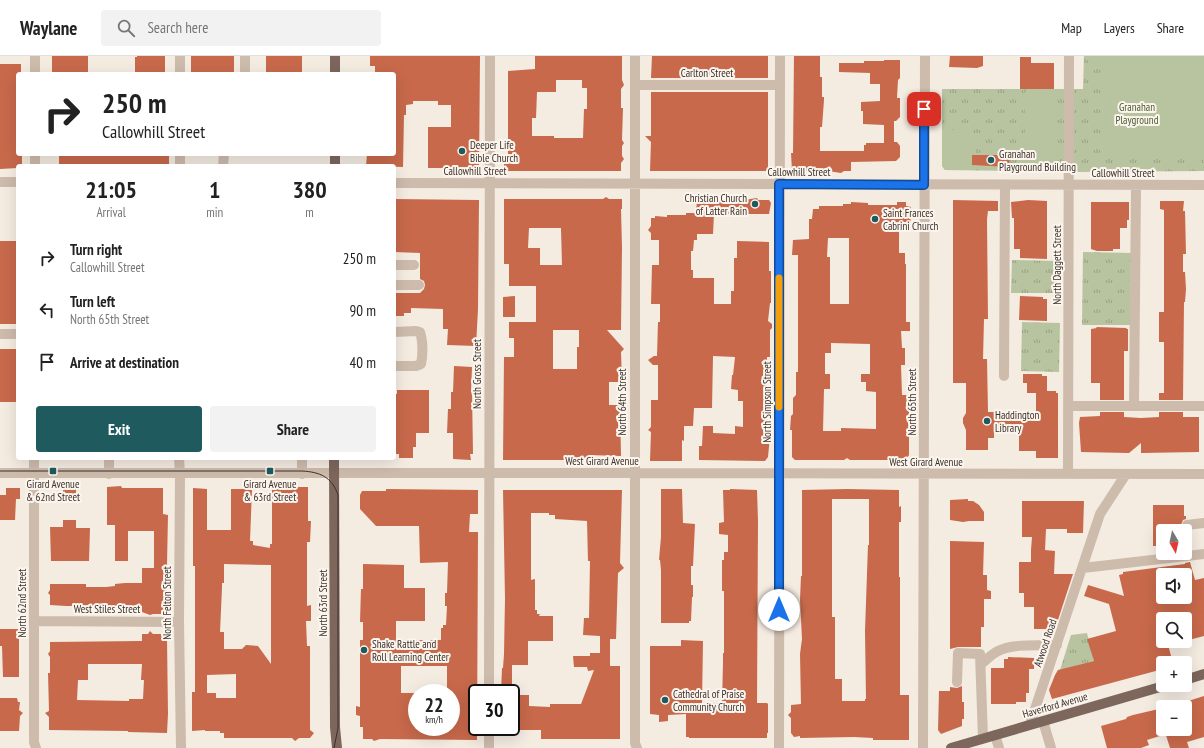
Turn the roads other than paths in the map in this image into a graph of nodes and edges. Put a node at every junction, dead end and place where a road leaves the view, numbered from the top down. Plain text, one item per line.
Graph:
1 (35, 56) edge
2 (180, 56) edge
3 (245, 56) edge
4 (335, 56) edge
5 (490, 56) edge
6 (635, 56) edge
7 (780, 56) edge
8 (925, 56) edge
9 (1069, 56) edge
10 (35, 72) edge
11 (180, 72) edge
12 (245, 72) edge
13 (335, 72) edge
14 (635, 85) junction
15 (780, 85) junction
16 (0, 182) edge
17 (16, 182) edge
18 (396, 183) edge
19 (490, 184) junction
20 (635, 184) junction
21 (779, 184) junction
22 (924, 185) junction
23 (1005, 185) junction
24 (1069, 185) junction
25 (1136, 185) junction
26 (1204, 186) edge
27 (396, 265) edge
28 (414, 265) dead end
29 (396, 285) edge
30 (419, 285) dead end
31 (396, 332) edge
32 (0, 334) edge
33 (16, 334) edge
34 (396, 366) edge
35 (1004, 376) dead end
36 (1068, 406) junction
37 (1134, 406) junction
38 (1204, 406) edge
39 (34, 460) edge
40 (109, 460) edge
41 (179, 460) edge
42 (302, 460) edge
43 (334, 460) edge
44 (489, 472) junction
45 (0, 473) edge
46 (634, 473) junction
47 (779, 473) junction
48 (34, 474) junction
49 (109, 474) junction
50 (180, 474) junction
51 (302, 474) junction
52 (334, 474) junction
53 (924, 474) junction
54 (1068, 474) junction
55 (1126, 474) junction
56 (1204, 474) edge
57 (1204, 523) edge
58 (1192, 524) edge
59 (1204, 554) edge
60 (1083, 568) junction
61 (34, 621) junction
62 (179, 622) junction
63 (1057, 645) junction
64 (981, 664) junction
65 (1204, 674) edge
66 (1192, 678) edge
67 (957, 682) dead end
68 (489, 684) edge
69 (1156, 688) edge
70 (1043, 721) junction
71 (1030, 724) junction
72 (995, 735) junction
73 (489, 736) edge
74 (983, 738) junction
75 (957, 747) edge
76 (36, 748) edge
77 (180, 748) edge
78 (337, 748) edge
79 (489, 748) edge
80 (637, 748) edge
81 (779, 748) edge
82 (923, 748) edge
83 (999, 748) edge
84 (1051, 748) edge

1 - 10 street
2 - 11 street
3 - 12 street
4 - 13 main road
5 - 19 street, North Gross Street
6 - 14 street, North 64th Street
7 - 15 street, North Simpson Street
8 - 22 street, North 65th Street
9 - 24 street, North Daggett Street
14 - 15 street, Carlton Street
14 - 20 street, North 64th Street
15 - 21 street, North Simpson Street
16 - 17 street
18 - 19 street, Callowhill Street
19 - 20 street, Callowhill Street
19 - 44 street, North Gross Street
20 - 21 street, Callowhill Street
20 - 46 street, North 64th Street
21 - 22 street, Callowhill Street
21 - 47 street, North Simpson Street
22 - 23 street, Callowhill Street
22 - 53 street, North 65th Street
23 - 24 street, Callowhill Street
23 - 35 street
24 - 25 street, Callowhill Street
24 - 36 street, North Daggett Street
25 - 26 street, Callowhill Street
25 - 37 street
27 - 28 street
29 - 30 street
31 - 34 street
32 - 33 street
36 - 37 street
36 - 54 street, North Daggett Street
37 - 38 street
39 - 48 street, North 62nd Street
40 - 49 street
41 - 50 street, North Felton Street
42 - 51 street
43 - 52 main road, North 63rd Street
44 - 46 street, West Girard Avenue
44 - 52 street, West Girard Avenue
44 - 68 street, North Gross Street
45 - 48 street, West Girard Avenue
46 - 47 street, West Girard Avenue
46 - 80 street, North 64th Street
47 - 53 street, West Girard Avenue
47 - 81 street, North Simpson Street
48 - 49 street, West Girard Avenue
48 - 61 street, North 62nd Street
49 - 50 street, West Girard Avenue
50 - 51 street, West Girard Avenue
50 - 62 street, North Felton Street
51 - 52 street, West Girard Avenue
52 - 78 main road, North 63rd Street
53 - 54 street, West Girard Avenue
53 - 82 street, North 65th Street
54 - 55 street, West Girard Avenue
55 - 56 street, West Girard Avenue
55 - 60 street
57 - 58 street
59 - 60 street
60 - 63 street, Atwood Road
61 - 62 street, West Stiles Street
61 - 76 street, North 62nd Street
62 - 77 street, North Felton Street
63 - 64 street
63 - 71 street, Atwood Road
64 - 67 street
64 - 74 street
65 - 66 main road
69 - 70 main road, Haverford Avenue
70 - 71 main road, Haverford Avenue
70 - 84 street
71 - 72 main road, Haverford Avenue
72 - 74 main road, Haverford Avenue
72 - 83 street
73 - 79 street
74 - 75 main road, Haverford Avenue

